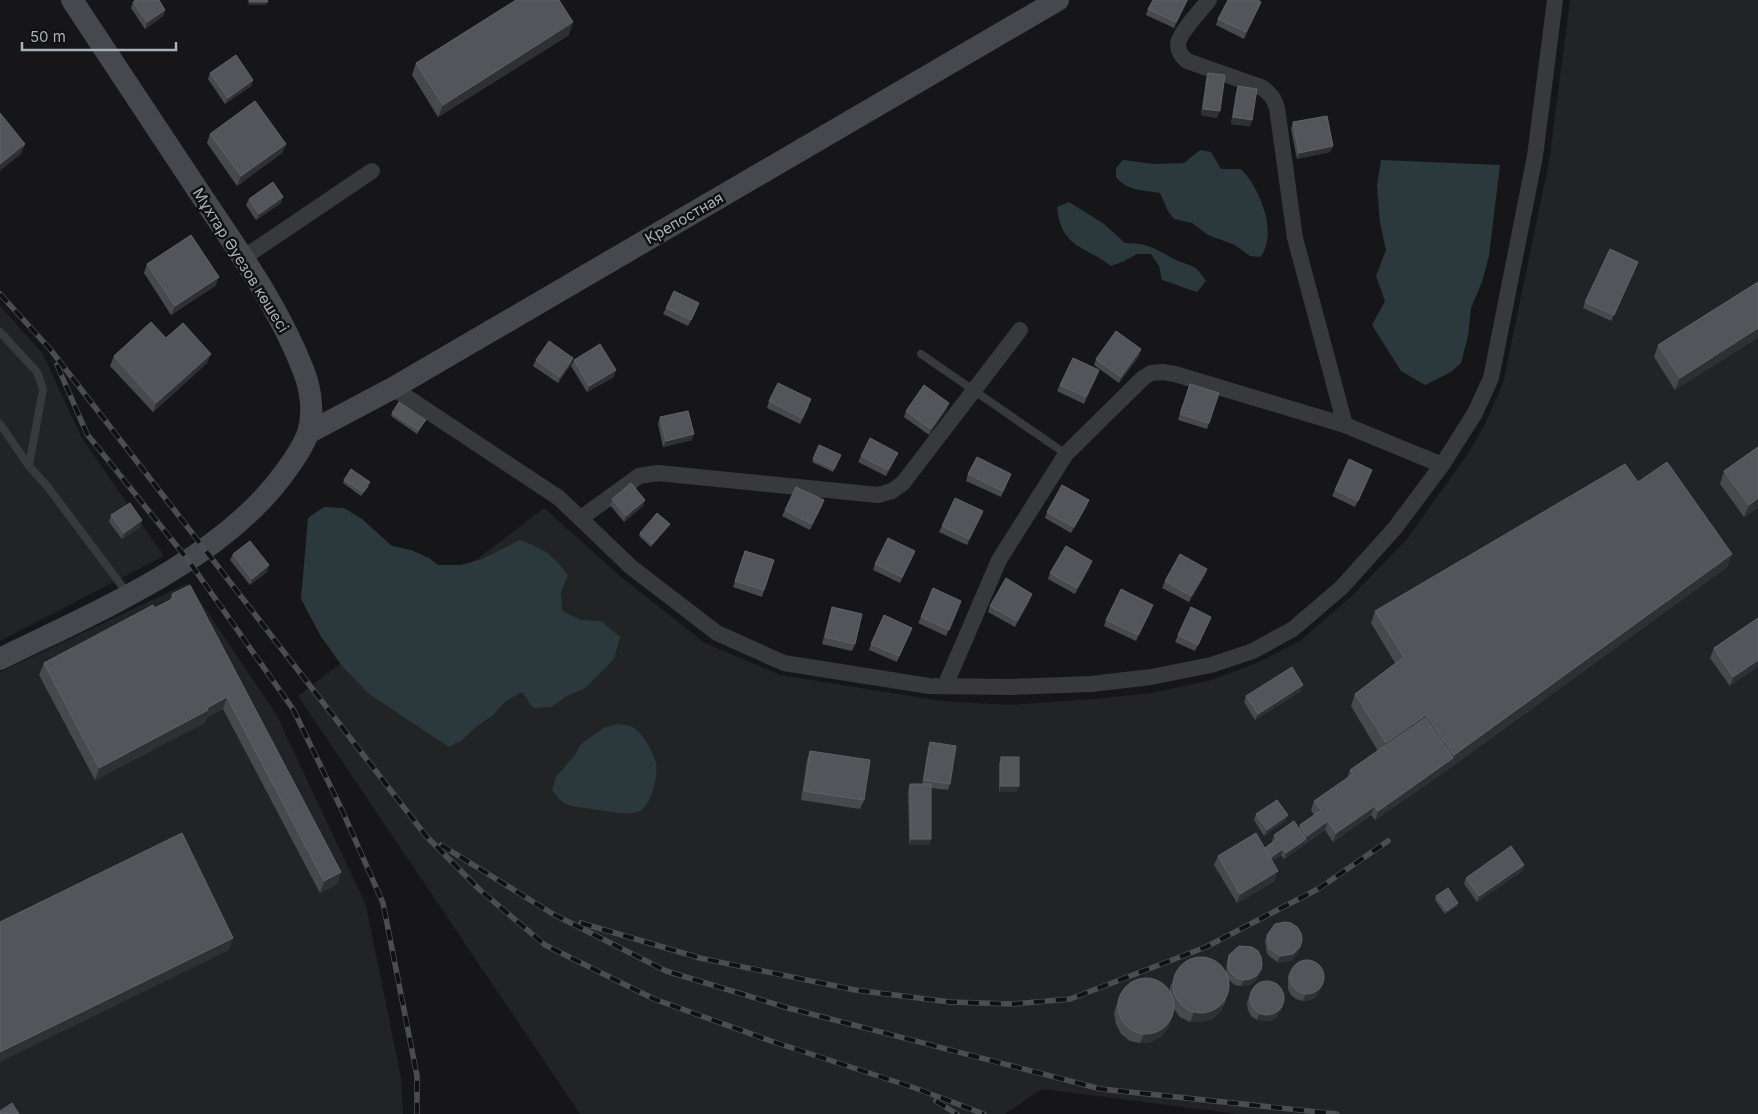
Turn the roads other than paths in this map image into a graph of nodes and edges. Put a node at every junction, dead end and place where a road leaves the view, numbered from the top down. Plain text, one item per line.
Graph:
1 (72, 0) edge
2 (1058, 0) edge
3 (1209, 0) edge
4 (1555, 0) edge
5 (372, 171) dead end
6 (243, 258) junction
7 (1020, 330) dead end
8 (0, 332) edge
9 (921, 354) dead end
10 (393, 388) junction
11 (973, 390) junction
12 (0, 424) edge
13 (1346, 425) junction
14 (308, 433) junction
15 (1066, 454) junction
16 (1442, 465) junction
17 (29, 466) junction
18 (581, 518) junction
19 (130, 595) junction
20 (0, 659) edge
21 (945, 686) junction

1 - 6 street, Мұхтар Әуезов көшесі
2 - 10 street, Крепостная
3 - 13 street
4 - 16 street
5 - 6 street
6 - 14 street, Мұхтар Әуезов көшесі
7 - 11 street
8 - 17 lane
9 - 11 lane
10 - 14 street, Крепостная
10 - 18 street
11 - 15 lane
11 - 18 street
12 - 17 lane
13 - 15 street
13 - 16 street
14 - 19 street, Мұхтар Әуезов көшесі
15 - 21 street
16 - 21 street
17 - 19 lane
18 - 21 street
19 - 20 street, Мұхтар Әуезов көшесі

